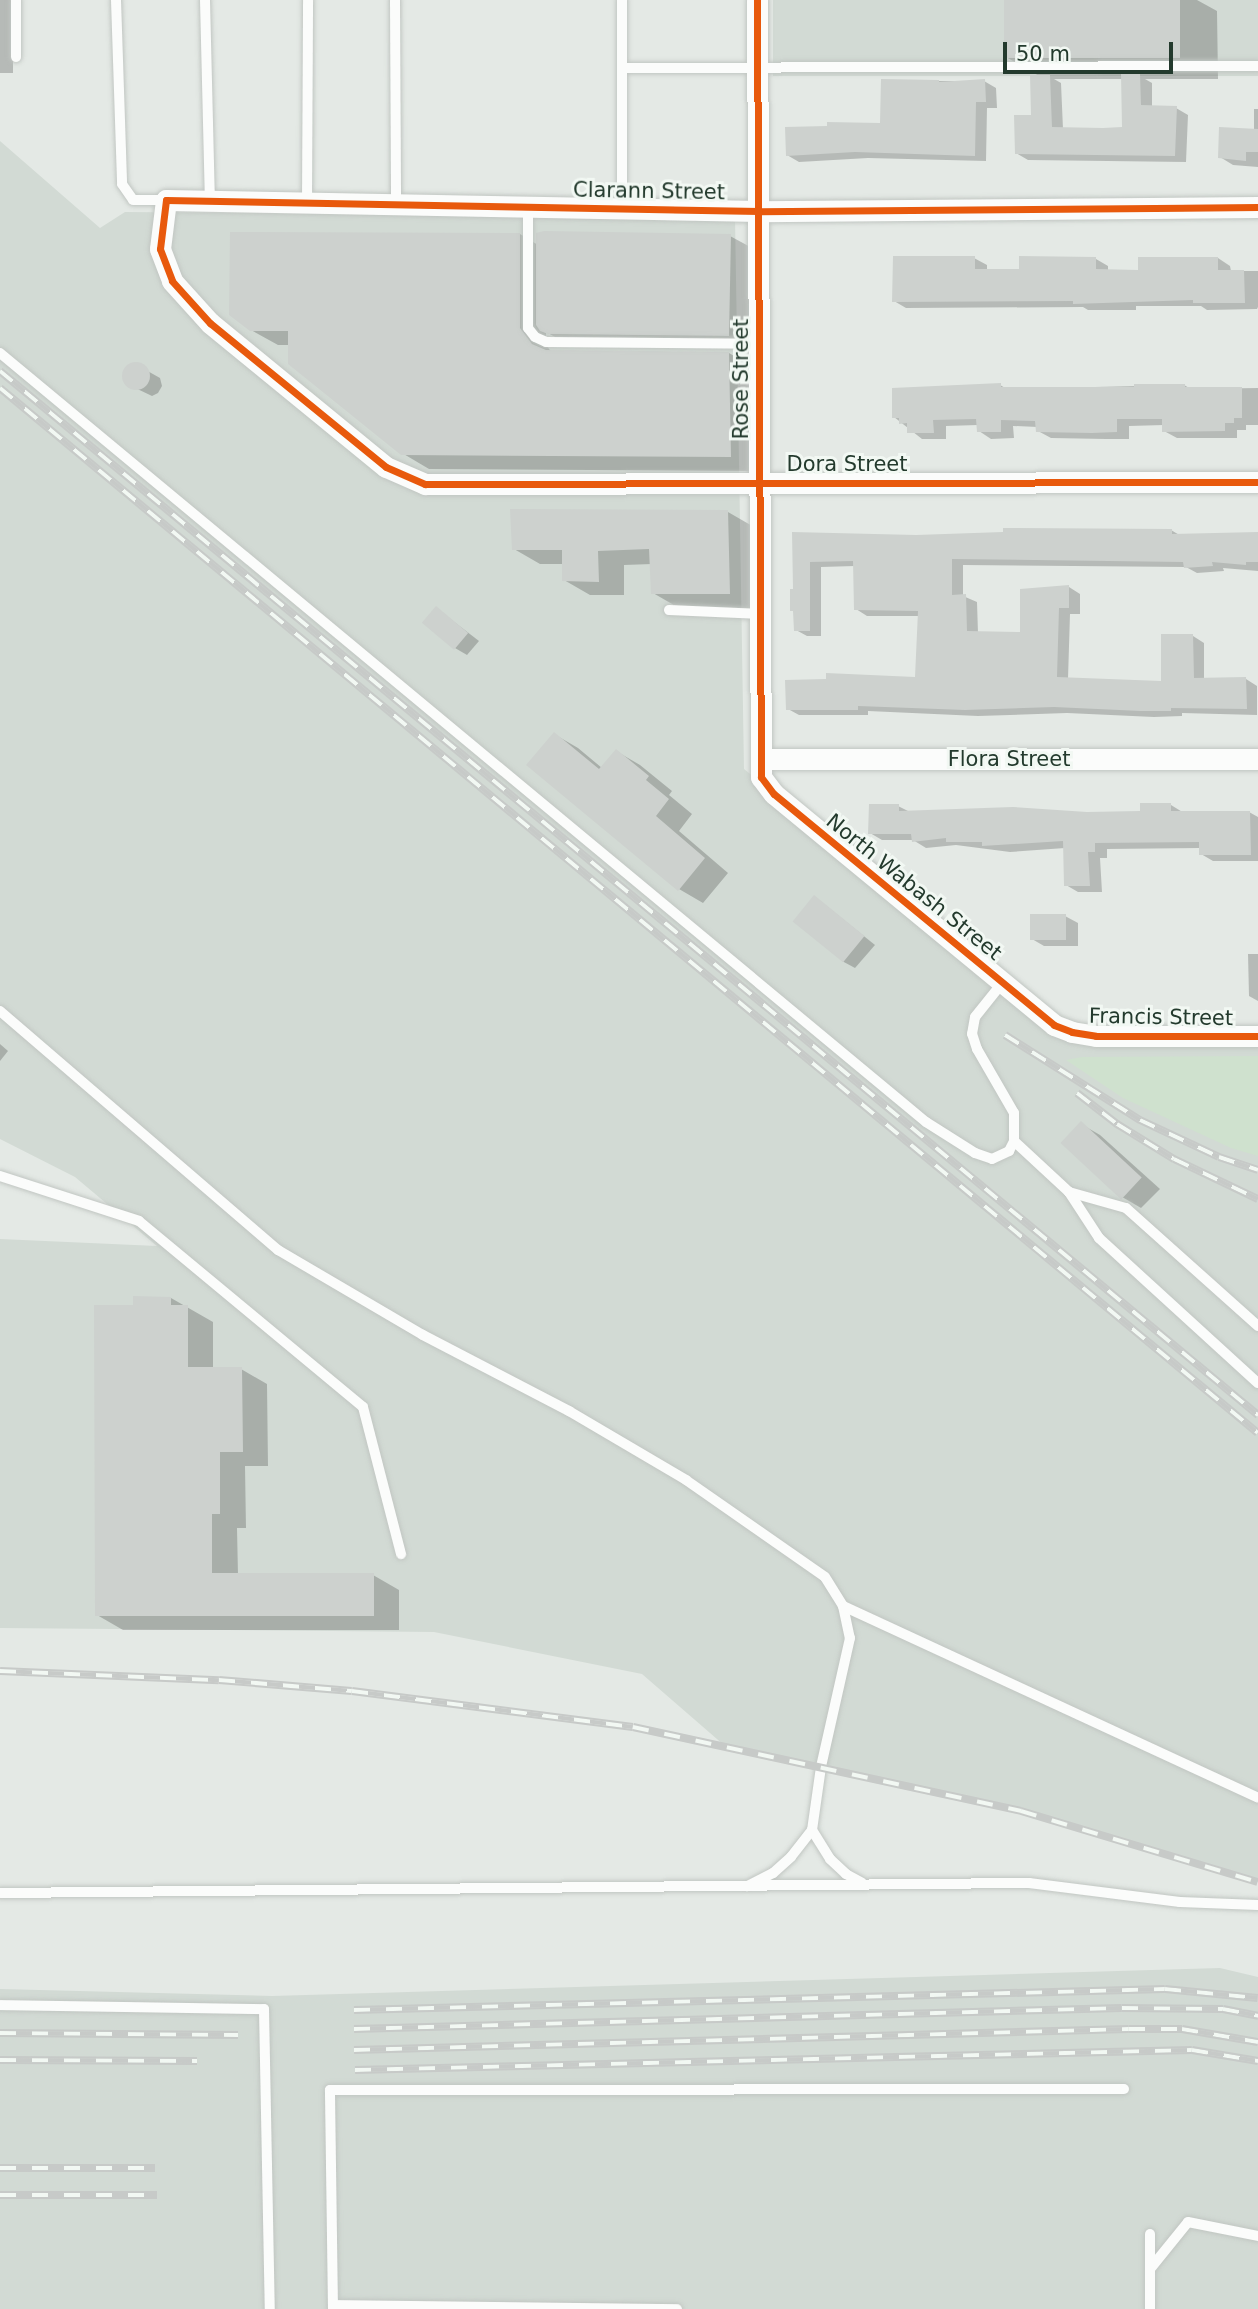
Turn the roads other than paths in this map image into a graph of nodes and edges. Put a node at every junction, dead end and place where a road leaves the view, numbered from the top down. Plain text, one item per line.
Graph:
1 (16, 0) edge
2 (116, 0) edge
3 (205, 0) edge
4 (308, 0) edge
5 (395, 0) edge
6 (622, 0) edge
7 (757, 0) edge
8 (16, 57) dead end
9 (1258, 66) edge
10 (758, 67) junction
11 (622, 68) junction
12 (210, 199) junction
13 (166, 200) junction
14 (307, 202) junction
15 (396, 205) junction
16 (528, 207) junction
17 (1258, 207) edge
18 (622, 208) junction
19 (759, 211) junction
20 (758, 344) junction
21 (0, 354) edge
22 (1258, 482) edge
23 (759, 483) junction
24 (669, 610) dead end
25 (760, 614) junction
26 (761, 759) junction
27 (1258, 759) edge
28 (1003, 982) junction
29 (0, 1011) edge
30 (1065, 1029) joint
31 (1258, 1036) edge
32 (1014, 1141) junction
33 (0, 1176) edge
34 (1069, 1192) junction
35 (1258, 1326) edge
36 (1258, 1383) edge
37 (401, 1554) dead end
38 (843, 1606) junction
39 (1258, 1798) edge
40 (812, 1830) junction
41 (865, 1885) junction
42 (747, 1886) junction
43 (0, 1893) edge
44 (1258, 1905) edge
45 (0, 2005) edge
46 (1124, 2089) dead end
47 (1150, 2234) dead end
48 (1258, 2236) edge
49 (1150, 2269) junction
50 (333, 2307) edge
51 (270, 2309) edge
52 (677, 2309) edge
53 (1150, 2309) edge

1 - 8 lane
2 - 13 lane
3 - 12 lane
4 - 14 lane
5 - 15 lane
6 - 11 lane
7 - 10 street, Rose Street
9 - 10 lane
10 - 11 lane
10 - 19 street, Rose Street
11 - 18 lane
12 - 13 street, Clarann Street
12 - 14 street, Clarann Street
13 - 23 street, Dora Street
14 - 15 street, Clarann Street
15 - 16 street, Clarann Street
16 - 18 street, Clarann Street
16 - 20 lane
17 - 19 street, Clarann Street
18 - 19 street, Clarann Street
19 - 20 street, Rose Street
20 - 23 street, Rose Street
21 - 32 lane
22 - 23 street, Dora Street
23 - 25 street, Rose Street
24 - 25 lane
25 - 26 street, Rose Street
26 - 27 street, Flora Street
26 - 28 street, North Wabash Street
28 - 30 street, North Wabash Street
28 - 32 lane
29 - 38 lane
30 - 31 street, Francis Street
32 - 34 lane
33 - 37 lane
34 - 35 lane
34 - 36 lane
38 - 39 lane
38 - 40 lane
40 - 41 lane
40 - 42 lane
41 - 42 lane
41 - 44 lane
42 - 43 lane
45 - 51 lane
46 - 50 lane
47 - 49 lane
48 - 49 lane
49 - 53 lane
50 - 52 lane

